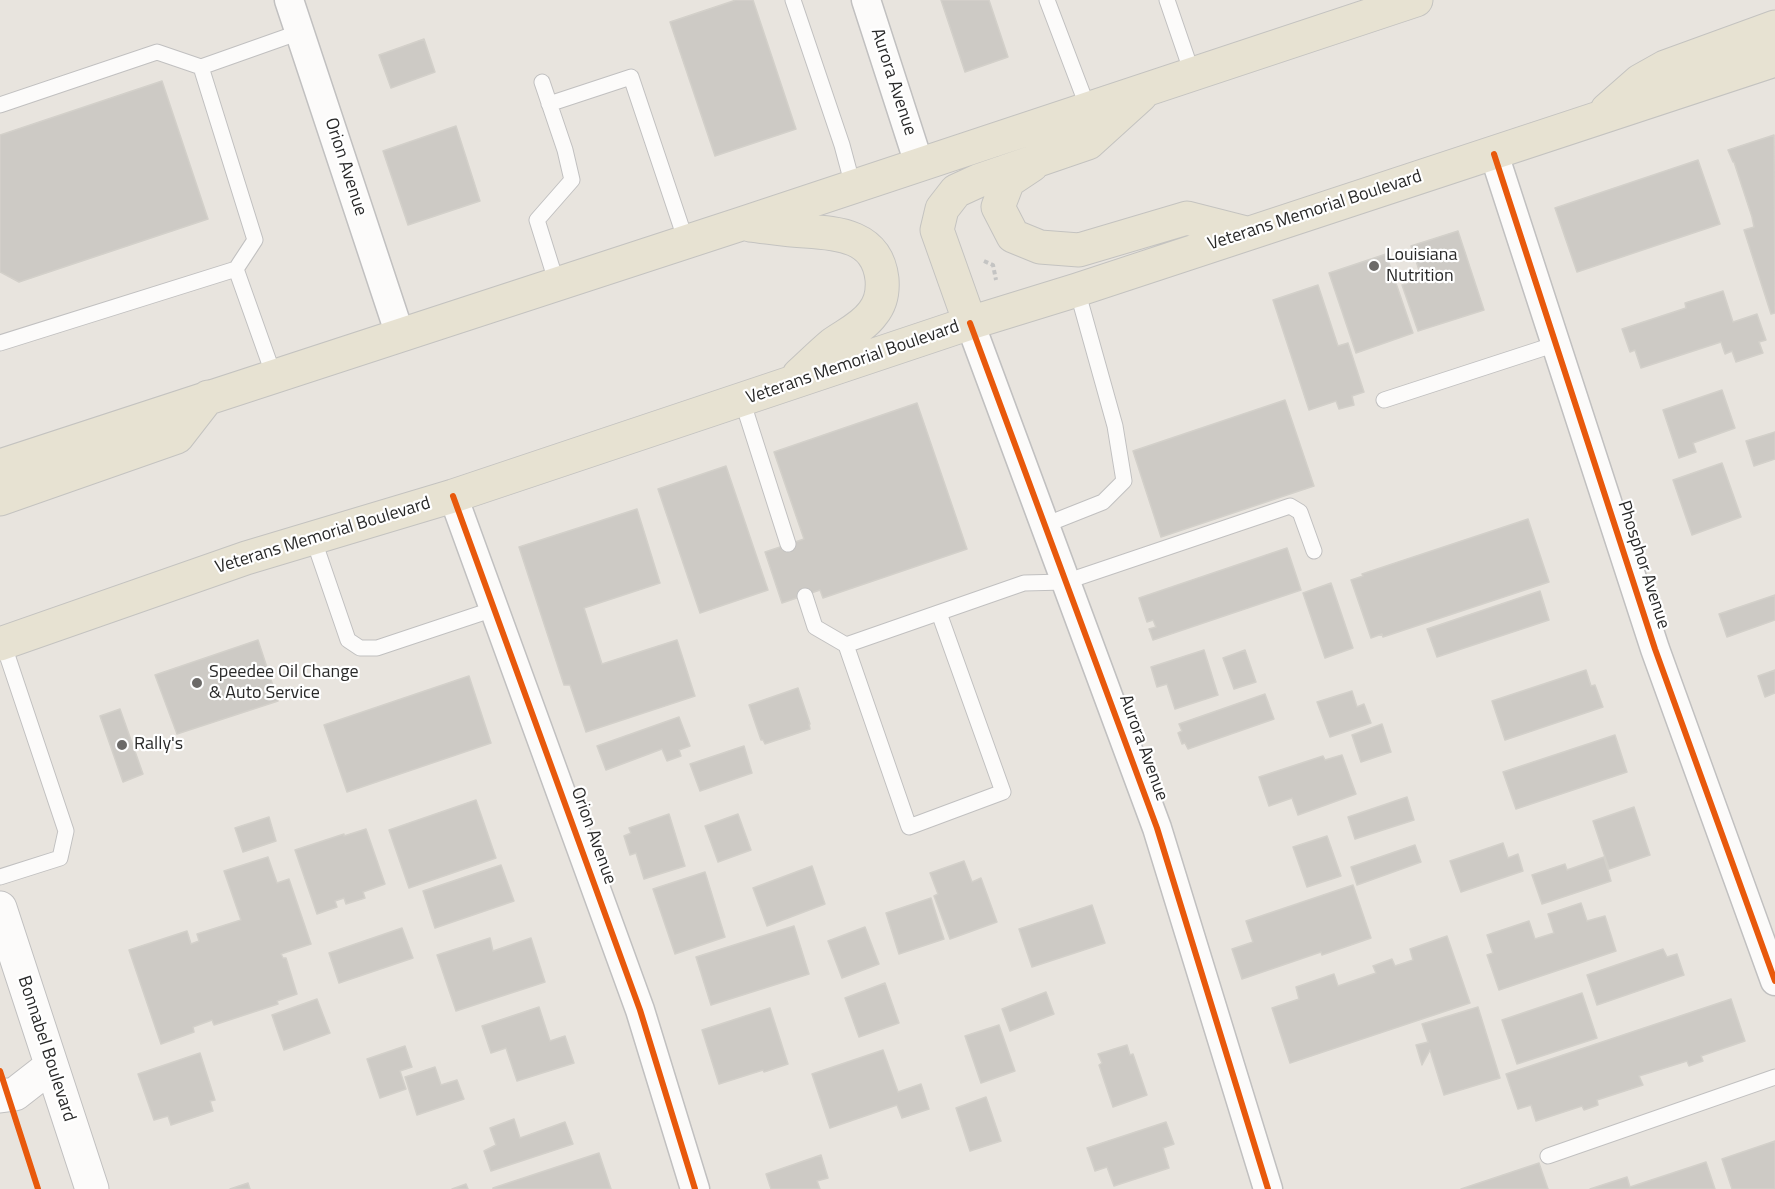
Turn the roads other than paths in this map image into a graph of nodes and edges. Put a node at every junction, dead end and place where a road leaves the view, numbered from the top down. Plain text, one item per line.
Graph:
1 (289, 0) edge
2 (793, 0) edge
3 (866, 0) edge
4 (1047, 0) edge
5 (1167, 0) edge
6 (1416, 0) edge
7 (1775, 27) edge
8 (300, 32) junction
9 (1775, 60) edge
10 (201, 67) junction
11 (1192, 74) junction
12 (542, 82) dead end
13 (1149, 88) junction
14 (549, 104) junction
15 (0, 105) edge
16 (1088, 108) junction
17 (1596, 119) junction
18 (1494, 154) junction
19 (1043, 158) junction
20 (919, 164) junction
21 (853, 186) junction
22 (741, 224) junction
23 (1246, 233) junction
24 (686, 241) junction
25 (236, 268) junction
26 (557, 284) junction
27 (1077, 290) junction
28 (970, 323) junction
29 (400, 335) junction
30 (0, 343) edge
31 (1556, 344) junction
32 (274, 376) junction
33 (789, 385) junction
34 (208, 397) junction
35 (1384, 399) dead end
36 (742, 400) junction
37 (0, 466) edge
38 (453, 496) junction
39 (0, 499) edge
40 (1045, 525) junction
41 (313, 538) junction
42 (788, 544) dead end
43 (1314, 551) dead end
44 (1065, 582) junction
45 (805, 596) dead end
46 (494, 609) junction
47 (939, 614) junction
48 (5, 635) edge
49 (846, 645) junction
50 (0, 877) edge
51 (0, 908) edge
52 (1775, 981) edge
53 (51, 1066) junction
54 (1775, 1077) edge
55 (0, 1096) edge
56 (1548, 1156) dead end
57 (92, 1189) edge
58 (695, 1189) edge
59 (1268, 1189) edge

1 - 8 street, Orion Avenue
2 - 21 lane
3 - 20 street, Aurora Avenue
4 - 16 lane
5 - 11 lane
6 - 11 main road
7 - 17 main road
8 - 10 lane
8 - 29 street, Orion Avenue
9 - 17 main road, Veterans Memorial Boulevard
10 - 15 lane
10 - 25 lane
11 - 13 main road
12 - 14 lane
13 - 16 main road
13 - 19 main road
14 - 24 lane
14 - 26 lane
16 - 20 main road
17 - 18 main road, Veterans Memorial Boulevard
18 - 23 main road, Veterans Memorial Boulevard
18 - 31 street, Phosphor Avenue
19 - 23 main road
19 - 28 main road
20 - 21 main road
21 - 22 main road
22 - 24 main road
22 - 33 main road
23 - 27 main road, Veterans Memorial Boulevard
24 - 26 main road
25 - 30 lane
25 - 32 lane
26 - 29 main road
27 - 28 main road, Veterans Memorial Boulevard
27 - 40 lane
28 - 33 main road, Veterans Memorial Boulevard
28 - 40 street, Aurora Avenue
29 - 32 main road
31 - 35 lane
31 - 52 street, Phosphor Avenue
32 - 34 main road
33 - 36 main road, Veterans Memorial Boulevard
34 - 37 main road
34 - 39 main road
36 - 38 main road, Veterans Memorial Boulevard
36 - 42 lane
38 - 41 main road, Veterans Memorial Boulevard
38 - 46 street, Orion Avenue
40 - 44 street, Aurora Avenue
41 - 46 lane
41 - 48 main road, Veterans Memorial Boulevard
43 - 44 lane
44 - 47 lane
44 - 59 street, Aurora Avenue
45 - 49 lane
46 - 58 street, Orion Avenue
47 - 49 lane
47 - 49 lane
48 - 50 lane
51 - 53 main road, Bonnabel Boulevard
53 - 55 main road
53 - 57 main road, Bonnabel Boulevard
54 - 56 lane

